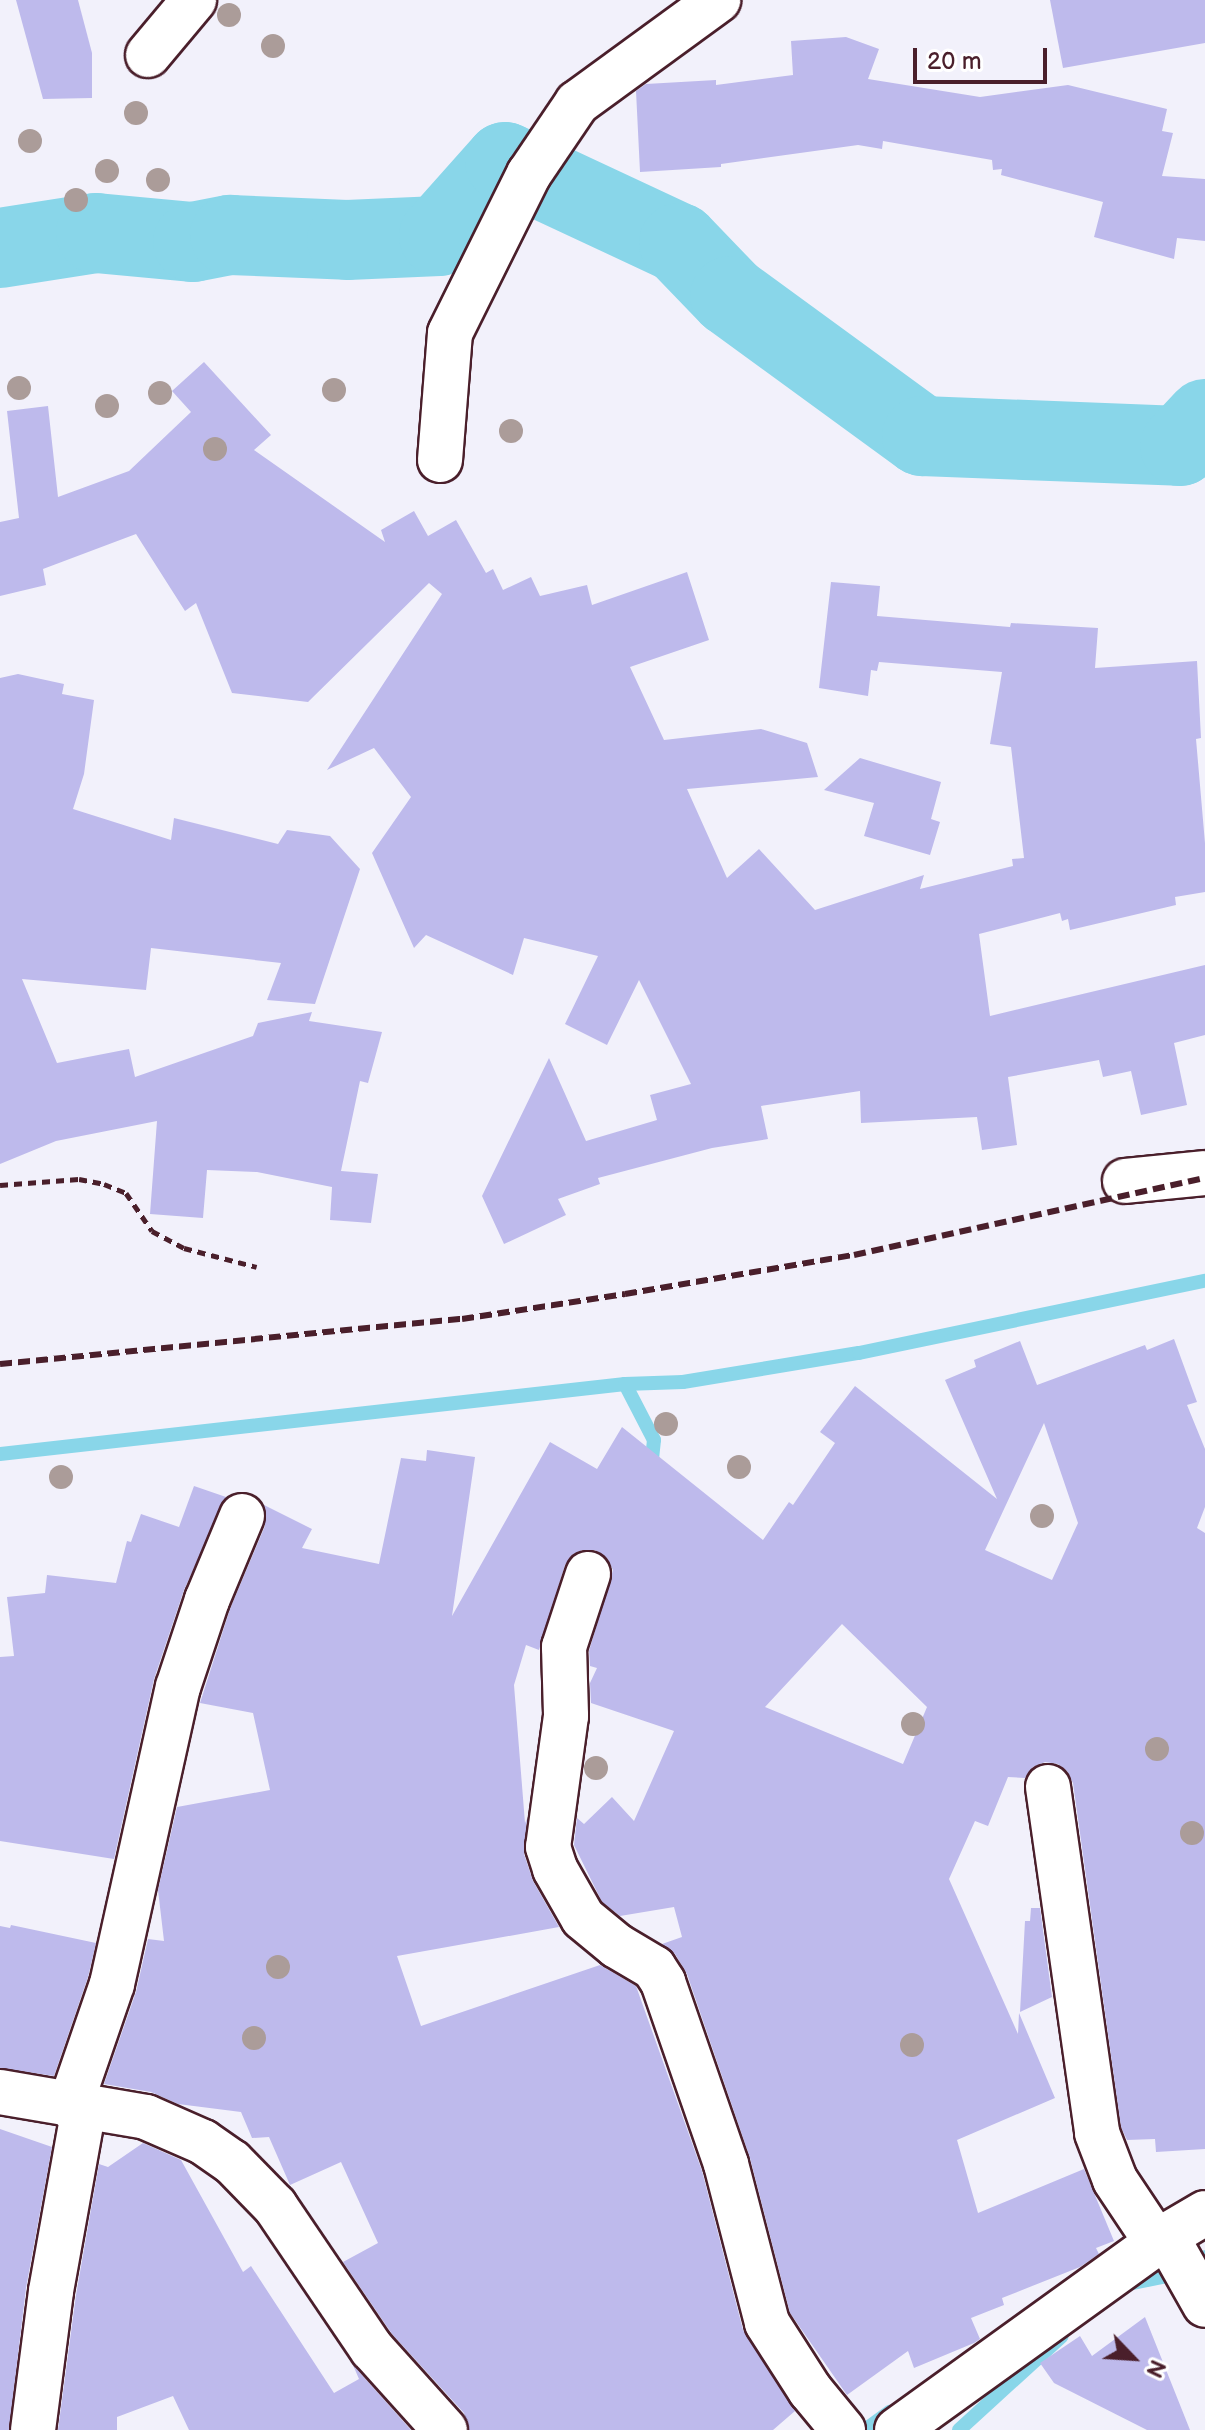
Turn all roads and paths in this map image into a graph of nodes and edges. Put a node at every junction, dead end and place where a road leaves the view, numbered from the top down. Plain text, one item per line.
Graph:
1 (194, 0) edge
2 (718, 0) edge
3 (148, 55) dead end
4 (440, 460) dead end
5 (1205, 1173) edge
6 (1125, 1181) dead end
7 (0, 1185) edge
8 (257, 1267) dead end
9 (242, 1516) dead end
10 (588, 1574) dead end
11 (1048, 1787) dead end
12 (0, 2092) edge
13 (70, 2106) junction
14 (1205, 2213) edge
15 (1162, 2240) junction
16 (1205, 2305) edge
17 (33, 2430) edge
18 (445, 2430) edge
19 (843, 2430) edge
20 (897, 2430) edge

1 - 3 street
2 - 4 street
5 - 6 street
7 - 8 path
9 - 13 street
10 - 19 street
11 - 15 street
12 - 13 street
13 - 17 street
13 - 18 street
14 - 15 street
15 - 16 street
15 - 20 street

